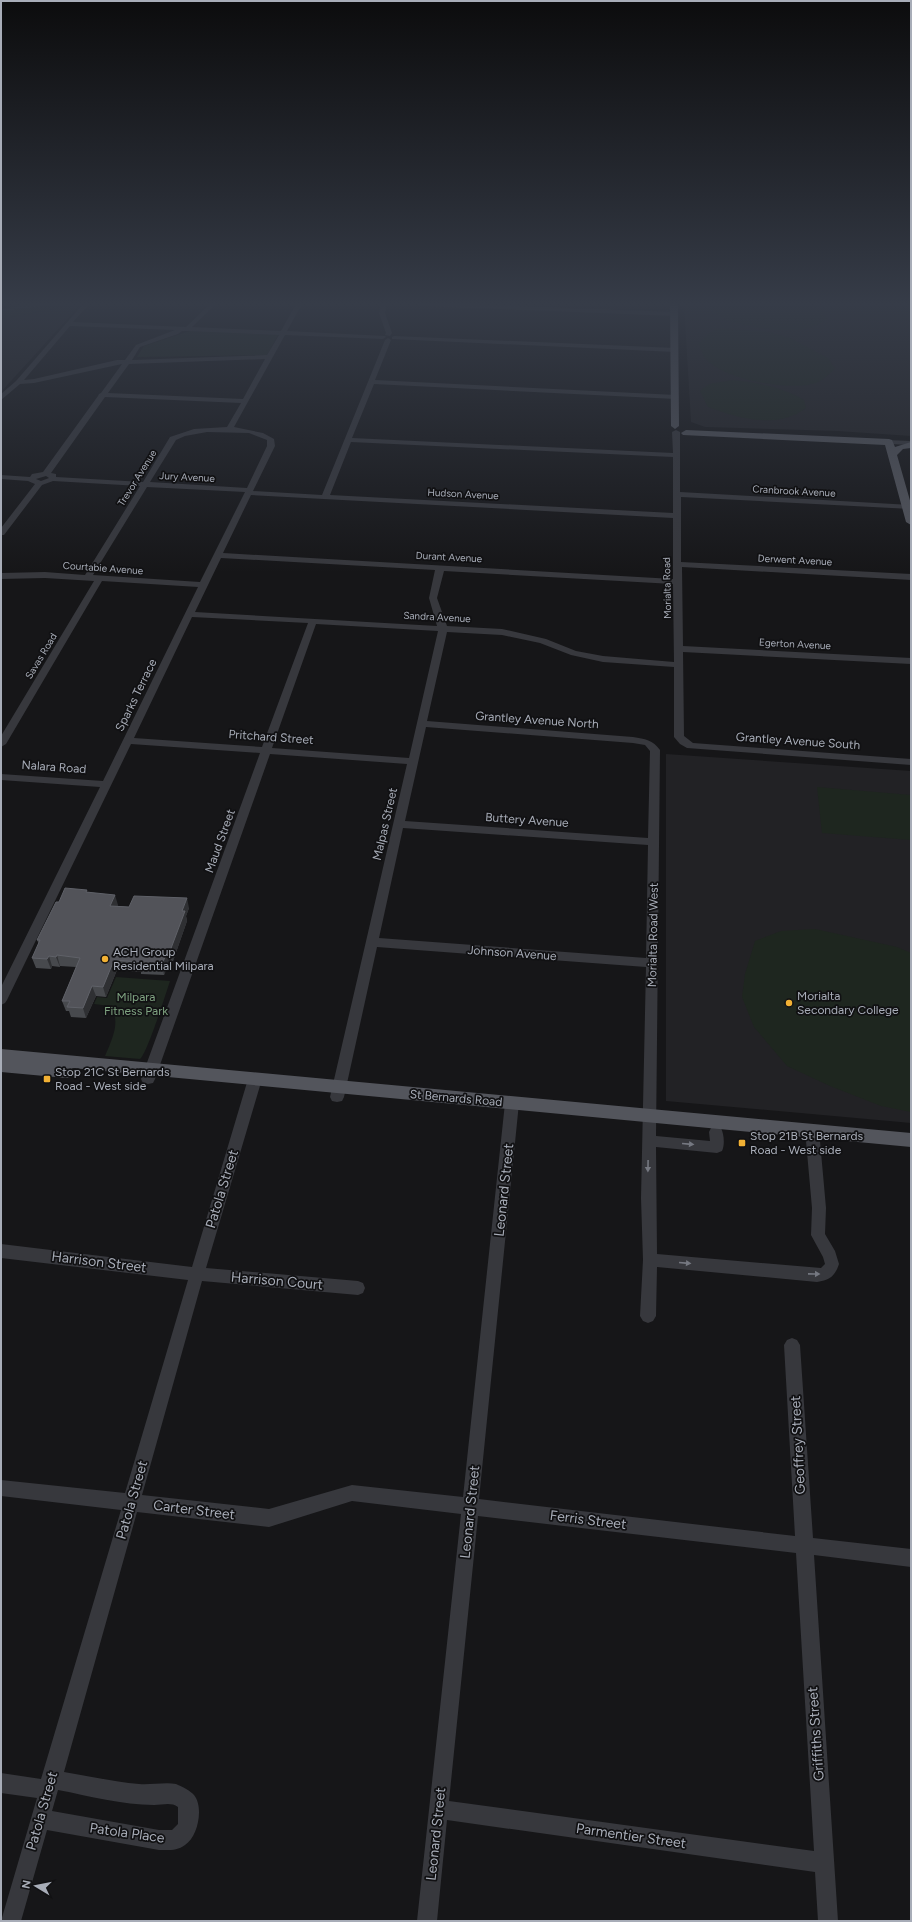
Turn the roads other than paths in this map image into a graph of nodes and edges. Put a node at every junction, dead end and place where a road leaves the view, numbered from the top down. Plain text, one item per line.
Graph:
1 (249, 394) edge
2 (365, 394) edge
3 (609, 394) edge
4 (676, 394) edge
5 (101, 395) joint
6 (676, 397) junction
7 (245, 401) junction
8 (676, 414) junction
9 (675, 429) junction
10 (687, 429) junction
11 (229, 430) junction
12 (347, 440) junction
13 (888, 442) junction
14 (911, 444) edge
15 (675, 455) junction
16 (892, 455) junction
17 (46, 474) junction
18 (1, 477) edge
19 (32, 479) junction
20 (52, 479) junction
21 (39, 484) junction
22 (144, 485) junction
23 (249, 491) junction
24 (676, 494) junction
25 (325, 497) junction
26 (909, 507) edge
27 (676, 516) junction
28 (911, 522) edge
29 (1, 533) edge
30 (218, 555) junction
31 (677, 564) junction
32 (440, 568) junction
33 (1, 576) edge
34 (87, 578) junction
35 (911, 578) edge
36 (99, 579) junction
37 (678, 582) junction
38 (203, 585) junction
39 (189, 614) junction
40 (313, 621) junction
41 (442, 629) junction
42 (679, 649) junction
43 (911, 661) edge
44 (679, 665) junction
45 (421, 724) junction
46 (128, 741) junction
47 (684, 742) joint
48 (1, 744) edge
49 (651, 745) joint
50 (267, 750) junction
51 (413, 761) junction
52 (911, 762) edge
53 (1, 776) edge
54 (105, 784) junction
55 (399, 824) junction
56 (654, 842) junction
57 (372, 942) junction
58 (653, 963) junction
59 (1, 1000) edge
60 (1, 1055) edge
61 (1, 1066) edge
62 (149, 1074) junction
63 (254, 1084) junction
64 (339, 1092) junction
65 (512, 1108) junction
66 (649, 1128) junction
67 (911, 1140) edge
68 (813, 1141) junction
69 (911, 1150) edge
70 (1, 1251) edge
71 (650, 1260) junction
72 (197, 1274) junction
73 (358, 1288) dead end
74 (648, 1316) dead end
75 (792, 1345) dead end
76 (1, 1488) edge
77 (131, 1503) junction
78 (470, 1505) junction
79 (269, 1518) joint
80 (804, 1546) junction
81 (911, 1558) edge
82 (1, 1783) edge
83 (50, 1785) junction
84 (438, 1809) junction
85 (40, 1819) junction
86 (824, 1863) junction
87 (11, 1921) edge
88 (427, 1921) edge
89 (828, 1921) edge

1 - 7 street
2 - 12 street
3 - 6 street
4 - 6 main road, Morialta Road
5 - 7 street
5 - 17 street
6 - 8 main road, Morialta Road
7 - 11 street
8 - 9 main road, Morialta Road
8 - 10 main road
9 - 10 main road
9 - 15 street, Morialta Road
10 - 13 main road
11 - 22 street, Trevor Avenue
11 - 23 street, Sparks Terrace
12 - 15 street
12 - 25 street
13 - 14 street
13 - 16 main road
14 - 16 main road
15 - 24 street, Morialta Road
16 - 26 main road
17 - 19 street
17 - 20 street
18 - 19 street
19 - 21 street
20 - 21 street
20 - 22 street, Jury Avenue
21 - 29 street
22 - 23 street, Jury Avenue
22 - 34 street, Trevor Avenue
23 - 25 street, Hudson Avenue
23 - 30 street, Sparks Terrace
24 - 26 street, Cranbrook Avenue
24 - 27 street, Morialta Road
25 - 27 street, Hudson Avenue
26 - 28 main road
27 - 31 street, Morialta Road
30 - 32 street, Durant Avenue
30 - 38 street, Sparks Terrace
31 - 35 street, Derwent Avenue
31 - 37 street, Morialta Road
32 - 37 street, Durant Avenue
32 - 41 street, Malpas Street
33 - 34 street, Courtabie Avenue
34 - 36 street, Courtabie Avenue
36 - 38 street, Courtabie Avenue
36 - 48 street, Savas Road
37 - 42 street, Morialta Road
38 - 39 street, Sparks Terrace
39 - 40 street, Sandra Avenue
39 - 46 street, Sparks Terrace
40 - 41 street, Sandra Avenue
40 - 50 street, Maud Street
41 - 44 street, Sandra Avenue
41 - 45 street, Malpas Street
42 - 43 street, Egerton Avenue
42 - 44 street, Morialta Road
44 - 47 street, Morialta Road
45 - 49 street, Grantley Avenue North
45 - 51 street, Malpas Street
46 - 50 street, Pritchard Street
46 - 54 street, Sparks Terrace
47 - 52 street, Grantley Avenue South
49 - 56 street, Morialta Road West
50 - 51 street, Pritchard Street
50 - 62 street, Maud Street
51 - 55 street, Malpas Street
53 - 54 street, Nalara Road
54 - 59 street, Sparks Terrace
55 - 56 street, Buttery Avenue
55 - 57 street, Malpas Street
56 - 58 street, Morialta Road West
57 - 58 street, Johnson Avenue
57 - 64 street, Malpas Street
58 - 66 street, Morialta Road West
60 - 62 main road, St Bernards Road
61 - 62 main road, St Bernards Road
62 - 63 main road, St Bernards Road
63 - 64 main road, St Bernards Road
63 - 72 street, Patola Street
64 - 65 main road, St Bernards Road
65 - 66 main road, St Bernards Road
65 - 78 street, Leonard Street
66 - 67 main road, St Bernards Road
66 - 68 main road, St Bernards Road
66 -> 71 street, Morialta Road West
68 - 69 main road, St Bernards Road
71 -> 68 street
70 - 72 street, Harrison Street
71 - 74 street, Morialta Road West
72 - 73 street, Harrison Court
72 - 77 street, Patola Street
75 - 80 street, Geoffrey Street
76 - 77 street, Carter Street
77 - 79 street, Carter Street
77 - 83 street, Patola Street
78 - 79 street, Ferris Street
78 - 80 street, Ferris Street
78 - 84 street, Leonard Street
80 - 81 street, Ferris Street
80 - 86 street, Griffiths Street
82 - 83 street
83 - 85 street, Patola Street
83 - 85 street, Patola Place
84 - 86 street, Parmentier Street
84 - 88 street, Leonard Street
85 - 87 street, Patola Street
86 - 89 street, Griffiths Street

